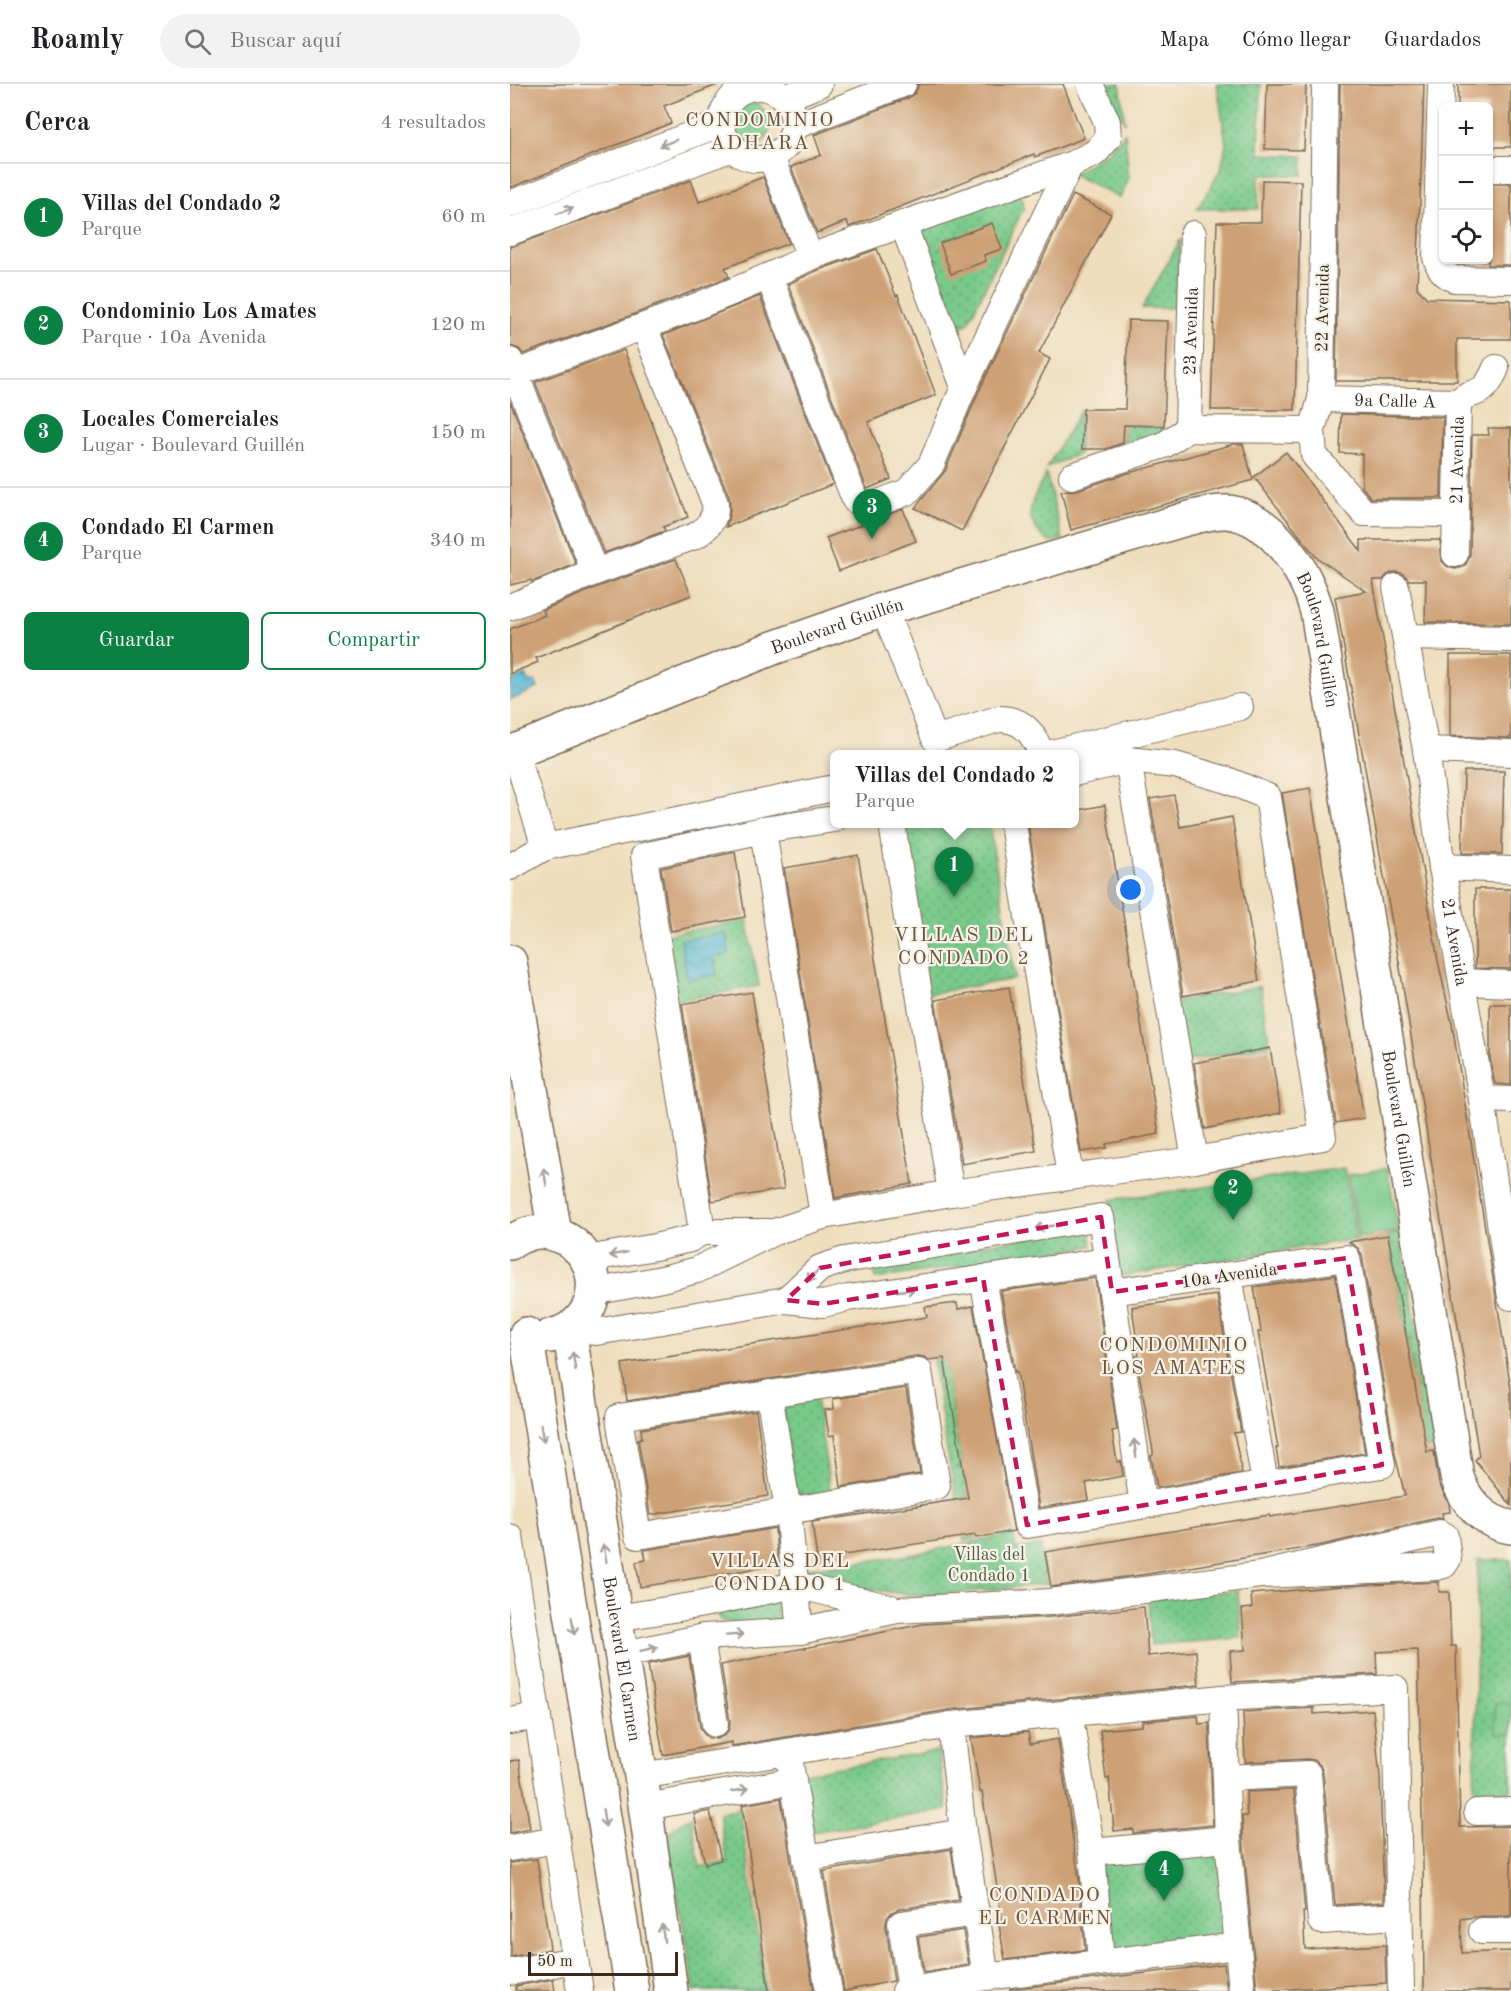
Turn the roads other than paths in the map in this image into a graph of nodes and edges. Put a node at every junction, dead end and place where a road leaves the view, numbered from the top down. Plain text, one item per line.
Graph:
1 (819, 84) edge
2 (903, 84) edge
3 (1090, 84) edge
4 (1325, 84) edge
5 (1441, 84) edge
6 (741, 87) edge
7 (785, 98) junction
8 (722, 123) junction
9 (795, 126) junction
10 (732, 148) junction
11 (1441, 156) edge
12 (771, 157) junction
13 (1070, 165) junction
14 (1493, 169) edge
15 (1511, 170) edge
16 (1439, 203) edge
17 (510, 204) edge
18 (903, 224) junction
19 (511, 228) edge
20 (1193, 234) dead end
21 (810, 257) junction
22 (769, 277) junction
23 (1511, 280) edge
24 (644, 327) junction
25 (1504, 364) edge
26 (512, 370) edge
27 (964, 387) junction
28 (1462, 398) junction
29 (1321, 399) junction
30 (1188, 429) junction
31 (1312, 430) junction
32 (1072, 476) dead end
33 (1455, 514) junction
34 (1455, 554) dead end
35 (595, 572) junction
36 (1396, 587) dead end
37 (510, 607) edge
38 (885, 609) junction
39 (1406, 637) junction
40 (1511, 639) edge
41 (1240, 707) dead end
42 (937, 747) edge
43 (1040, 750) edge
44 (1063, 750) edge
45 (1426, 750) junction
46 (512, 752) edge
47 (1511, 753) edge
48 (1128, 760) junction
49 (1079, 772) edge
50 (830, 789) edge
51 (830, 820) edge
52 (893, 828) edge
53 (1014, 828) edge
54 (764, 830) junction
55 (545, 847) junction
56 (510, 867) edge
57 (1442, 867) junction
58 (1511, 870) edge
59 (510, 962) edge
60 (1462, 982) junction
61 (1511, 984) edge
62 (1482, 1099) junction
63 (1511, 1100) edge
64 (1195, 1160) junction
65 (1070, 1176) junction
66 (951, 1193) junction
67 (1505, 1214) edge
68 (823, 1216) junction
69 (702, 1232) junction
70 (774, 1232) junction
71 (555, 1234) junction
72 (511, 1238) edge
73 (655, 1247) junction
74 (587, 1259) junction
75 (1107, 1261) junction
76 (1229, 1276) junction
77 (983, 1278) junction
78 (662, 1279) junction
79 (593, 1292) junction
80 (1112, 1292) junction
81 (1511, 1297) edge
82 (786, 1300) junction
83 (569, 1329) junction
84 (518, 1330) edge
85 (769, 1393) junction
86 (1265, 1483) junction
87 (1143, 1506) junction
88 (788, 1511) junction
89 (1511, 1527) edge
90 (510, 1537) edge
91 (1260, 1575) junction
92 (796, 1585) junction
93 (514, 1593) edge
94 (698, 1605) junction
95 (897, 1610) junction
96 (616, 1618) junction
97 (800, 1631) junction
98 (703, 1638) junction
99 (620, 1655) junction
100 (1222, 1698) junction
101 (1069, 1712) junction
102 (538, 1716) junction
103 (510, 1721) edge
104 (715, 1724) dead end
105 (951, 1725) junction
106 (788, 1752) junction
107 (641, 1776) junction
108 (1226, 1778) junction
109 (793, 1781) junction
110 (645, 1807) junction
111 (1511, 1811) edge
112 (1476, 1812) dead end
113 (963, 1832) junction
114 (1228, 1839) junction
115 (557, 1840) junction
116 (510, 1848) edge
117 (1092, 1852) junction
118 (806, 1858) junction
119 (977, 1913) junction
120 (1399, 1916) junction
121 (1511, 1930) edge
122 (1482, 1931) dead end
123 (1237, 1946) junction
124 (574, 1960) junction
125 (1101, 1962) junction
126 (510, 1972) edge
127 (986, 1977) junction
128 (908, 1990) edge
129 (580, 1991) edge
130 (632, 1991) edge
131 (671, 1991) edge
132 (829, 1991) edge
133 (1242, 1991) edge
134 (1401, 1991) edge

1 - 7 street
2 - 9 street
3 - 13 street
4 - 29 street, 22 Avenida
5 - 11 street
6 - 7 street
6 - 8 street
7 - 9 street
8 - 10 street
8 -> 17 street
9 - 12 street
10 - 12 street
19 -> 10 street
12 - 21 street
13 - 18 street
13 - 27 street
14 - 15 street
16 - 23 street
18 - 21 street
18 - 27 street
20 - 30 street, 23 Avenida
21 - 22 street
22 - 24 street
22 - 27 street
24 - 26 street
24 - 35 street
25 - 28 street
26 - 35 street
28 - 29 street, 9a Calle A
28 - 33 street, 21 Avenida
29 - 31 street, 22 Avenida
30 - 31 street
30 - 32 street
31 - 33 street, 22 Avenida
33 - 34 street, 21 Avenida
35 - 37 street
36 - 39 street, 21 Avenida
38 - 42 street
38 - 46 main road, Boulevard Guillén
38 - 89 main road, Boulevard Guillén
39 - 40 street
39 - 45 street, 21 Avenida
41 - 44 street
42 - 43 street
45 - 47 street
45 - 57 street, 21 Avenida
46 - 55 street
48 - 49 street
48 - 64 street
48 - 64 street
50 - 55 street
51 - 54 street
52 - 66 street
53 - 65 street
54 - 68 street
54 - 69 street
55 - 56 street
57 - 58 street
57 - 60 street, 21 Avenida
71 -> 59 main road
60 - 61 street
60 - 62 street, 21 Avenida
62 - 63 street
62 - 67 street, 21 Avenida
64 - 65 street
65 - 66 street
66 - 68 street
67 - 81 street, 21 Avenida
68 - 70 street
69 - 70 street
69 - 73 street
70 - 78 street
71 - 72 main road
71 - 74 main road
73 -> 74 street
73 - 78 street
74 - 79 main road
75 - 77 street
75 - 80 street
75 -> 82 street
76 - 80 street, 10a Avenida
76 - 86 street
76 - 86 street, 10a Avenida
82 -> 77 street
77 - 87 street
78 - 79 street
79 - 83 main road
87 -> 80 street
82 - 83 street
83 - 84 main road
96 -> 83 main road, Boulevard El Carmen
84 -> 130 main road
85 - 88 street
85 - 88 street
85 - 88 street
86 - 87 street
88 - 92 street
90 - 93 street
91 - 91 street
91 - 95 street
92 - 94 street
92 - 95 street
92 - 97 street
93 - 102 street
94 - 96 street
94 - 98 street
95 - 97 street
96 - 99 main road, Boulevard El Carmen
98 -> 97 street
99 -> 98 street
98 - 104 street
99 - 107 main road, Boulevard El Carmen
100 - 101 street
100 - 108 street
100 - 120 street
101 - 105 street
101 - 117 street
102 - 103 street
102 - 115 street
105 - 106 street
105 - 113 street
106 - 107 street
106 - 109 street
107 - 110 main road, Boulevard El Carmen
108 - 114 street
108 - 120 street
110 -> 109 street
109 - 118 street
131 -> 110 main road, Boulevard El Carmen
111 - 112 street
113 - 118 street
113 - 119 street
114 - 117 street
114 - 123 street
115 - 116 street
115 - 124 street
117 - 125 street
118 - 132 street
119 - 127 street
119 - 128 street
120 - 134 street
121 - 122 street
123 - 125 street
123 - 133 street
124 - 126 street
124 - 129 street
125 - 127 street
127 - 128 street

